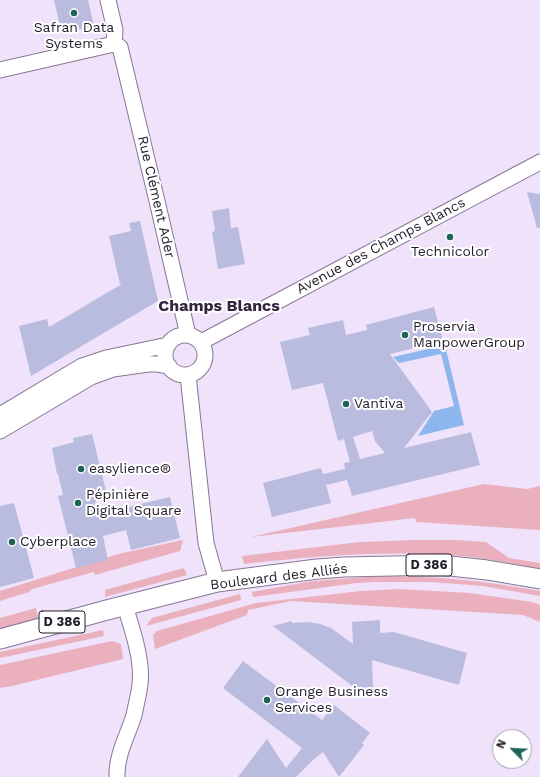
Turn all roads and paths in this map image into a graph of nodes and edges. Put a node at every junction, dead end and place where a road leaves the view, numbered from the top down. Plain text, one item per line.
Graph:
1 (108, 0) edge
2 (114, 44) junction
3 (0, 70) edge
4 (540, 162) edge
5 (188, 335) junction
6 (201, 342) junction
7 (168, 345) junction
8 (169, 366) junction
9 (188, 375) junction
10 (0, 415) edge
11 (0, 431) edge
12 (540, 580) edge
13 (217, 582) junction
14 (125, 606) junction
15 (0, 639) edge
16 (117, 777) edge

1 - 2 street
2 - 3 street
2 - 5 street, Rue Clément Ader
4 - 6 street, Avenue des Champs Blancs
5 - 6 street
5 - 7 street
6 - 9 street
7 - 8 street
7 - 10 street
8 - 9 street
8 - 11 street
9 - 13 street
12 - 13 main road, Boulevard des Alliés / D 386
13 - 14 main road, Boulevard des Alliés / D 386
14 - 15 main road, Boulevard des Alliés / D 386
14 - 16 street

